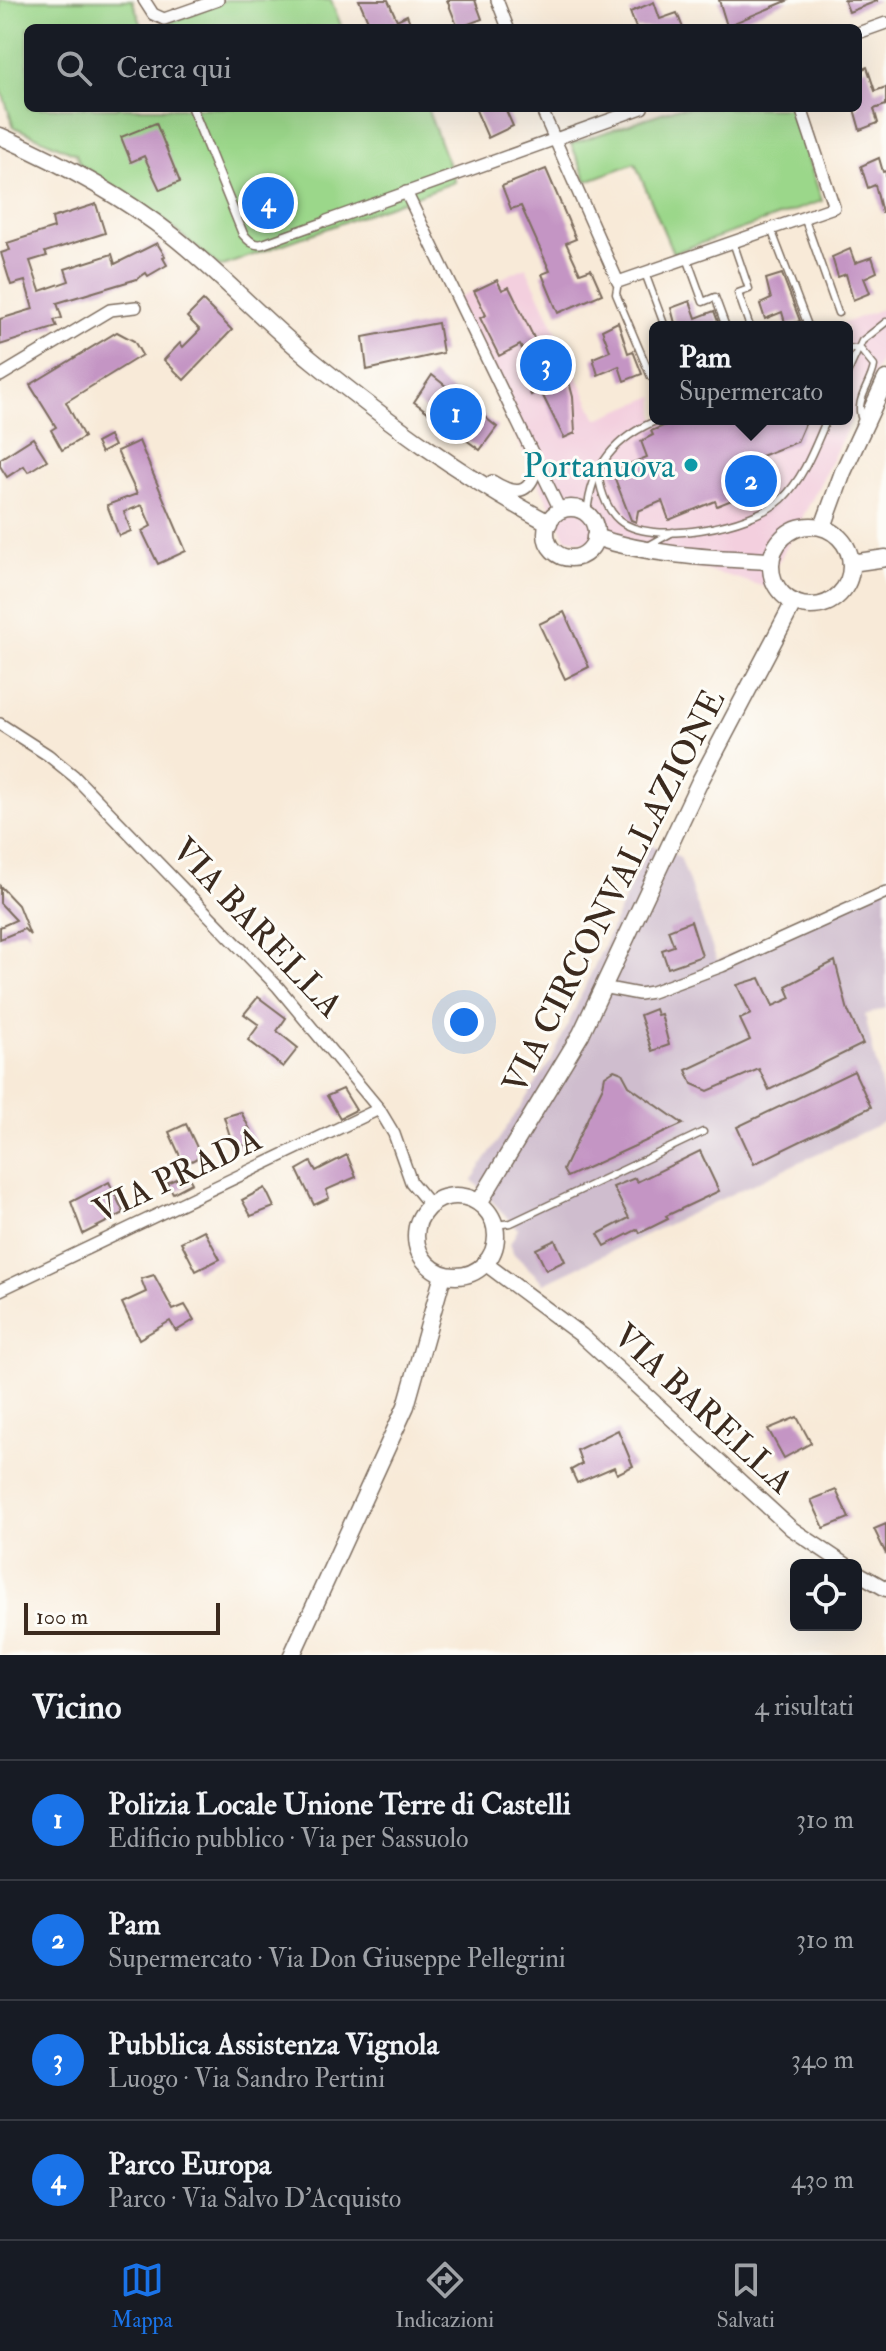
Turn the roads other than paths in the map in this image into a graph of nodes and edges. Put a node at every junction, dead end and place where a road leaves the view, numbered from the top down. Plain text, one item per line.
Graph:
1 (218, 0) edge
2 (497, 0) edge
3 (149, 8) edge
4 (886, 23) edge
5 (506, 24) edge
6 (862, 32) edge
7 (194, 112) edge
8 (543, 112) edge
9 (631, 112) edge
10 (802, 112) edge
11 (0, 136) edge
12 (555, 140) junction
13 (406, 192) junction
14 (804, 217) junction
15 (327, 221) joint
16 (771, 229) junction
17 (733, 242) junction
18 (687, 258) junction
19 (645, 273) junction
20 (618, 282) junction
21 (136, 307) dead end
22 (838, 313) dead end
23 (663, 321) edge
24 (724, 321) edge
25 (748, 321) edge
26 (806, 321) edge
27 (886, 322) edge
28 (853, 349) edge
29 (858, 349) junction
30 (853, 360) edge
31 (649, 372) edge
32 (0, 376) edge
33 (886, 379) edge
34 (649, 425) edge
35 (824, 425) edge
36 (865, 425) junction
37 (537, 465) junction
38 (598, 469) junction
39 (456, 470) junction
40 (587, 514) junction
41 (554, 516) junction
42 (823, 527) junction
43 (673, 532) junction
44 (595, 537) junction
45 (643, 549) junction
46 (886, 558) edge
47 (771, 561) junction
48 (851, 563) junction
49 (794, 602) junction
50 (0, 724) edge
51 (886, 892) edge
52 (602, 987) junction
53 (379, 1109) junction
54 (703, 1132) dead end
55 (479, 1203) junction
56 (430, 1205) junction
57 (495, 1225) junction
58 (486, 1264) junction
59 (443, 1275) junction
60 (0, 1290) edge
61 (837, 1559) edge
62 (862, 1575) edge
63 (886, 1589) edge
64 (292, 1655) edge

1 - 3 street
2 - 5 street
4 - 6 street
7 - 15 street
8 - 12 street
9 - 12 street
10 - 14 street
11 - 39 main road
12 - 13 street
12 - 20 street
13 - 15 street
13 - 37 street
14 - 16 street
14 - 22 lane
16 - 17 street
16 - 26 lane
17 - 18 street
17 - 25 lane
18 - 19 street
18 - 24 lane
19 - 20 street
19 - 23 lane
20 - 31 lane
21 - 32 street
27 - 29 lane
28 - 29 lane
29 - 30 lane
29 - 36 lane
33 - 36 main road
34 - 38 lane
35 - 43 lane
36 - 42 main road
37 - 39 street
37 - 41 street
38 - 40 lane
38 - 43 lane
39 - 41 main road
40 - 41 main road
40 - 44 main road
41 - 44 main road
42 - 47 main road
42 - 48 main road
43 - 45 lane
44 - 45 main road
45 - 47 main road
46 - 48 main road
47 - 49 main road
48 - 49 main road
49 - 52 main road, VIA CIRCONVALLAZIONE
50 - 53 street, VIA BARELLA
51 - 52 street
52 - 55 main road, VIA CIRCONVALLAZIONE
53 - 56 street, VIA BARELLA
53 - 60 street, VIA PRADA
54 - 57 lane
55 - 56 main road
55 - 57 main road
56 - 59 main road
57 - 58 main road
58 - 59 main road
58 - 61 street, VIA BARELLA
59 - 64 main road
62 - 63 street

